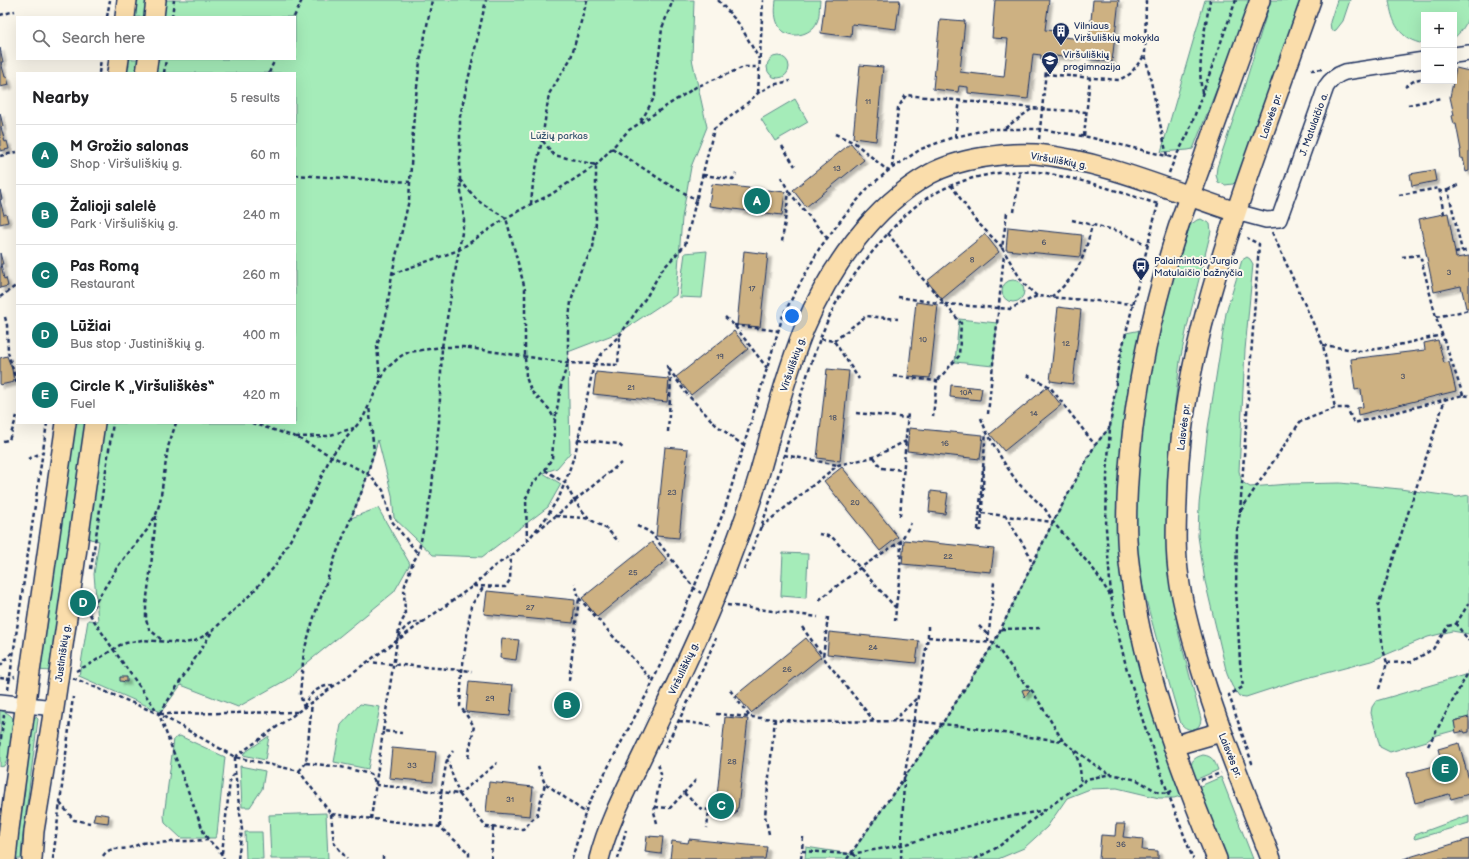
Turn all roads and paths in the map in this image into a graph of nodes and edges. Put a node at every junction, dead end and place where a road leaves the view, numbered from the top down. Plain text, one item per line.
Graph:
1 (110, 0) edge
2 (127, 0) edge
3 (156, 0) edge
4 (174, 0) edge
5 (302, 0) edge
6 (432, 0) edge
7 (486, 0) edge
8 (587, 0) edge
9 (673, 0) edge
10 (718, 0) edge
11 (763, 0) edge
12 (1146, 0) edge
13 (1210, 0) edge
14 (1236, 0) edge
15 (1260, 0) edge
16 (1311, 0) edge
17 (16, 11) dead end
18 (0, 15) edge
19 (107, 16) edge
20 (125, 16) edge
21 (154, 16) edge
22 (172, 16) edge
23 (294, 16) edge
24 (1469, 53) edge
25 (1145, 54) junction
26 (1457, 55) edge
27 (760, 59) junction
28 (101, 60) edge
29 (119, 60) edge
30 (148, 60) edge
31 (166, 60) edge
32 (275, 60) edge
33 (1421, 60) edge
34 (1047, 61) dead end
35 (759, 67) junction
36 (99, 72) edge
37 (116, 72) edge
38 (146, 72) edge
39 (164, 72) edge
40 (269, 72) edge
41 (1046, 74) junction
42 (1090, 78) junction
43 (1421, 79) edge
44 (790, 80) dead end
45 (1405, 87) dead end
46 (758, 93) junction
47 (1202, 93) junction
48 (1441, 98) dead end
49 (960, 100) junction
50 (1408, 105) dead end
51 (1034, 108) junction
52 (1042, 109) junction
53 (1086, 112) junction
54 (1004, 129) dead end
55 (628, 130) junction
56 (835, 134) dead end
57 (1084, 136) junction
58 (955, 137) dead end
59 (542, 140) junction
60 (782, 146) dead end
61 (612, 148) junction
62 (16, 152) edge
63 (0, 156) edge
64 (1166, 156) junction
65 (1175, 158) junction
66 (596, 165) junction
67 (795, 166) dead end
68 (892, 167) dead end
69 (888, 171) dead end
70 (1020, 172) junction
71 (736, 174) dead end
72 (296, 175) edge
73 (703, 175) junction
74 (781, 177) dead end
75 (460, 180) junction
76 (410, 182) junction
77 (1460, 184) dead end
78 (951, 185) junction
79 (1448, 190) junction
80 (788, 192) junction
81 (1439, 192) junction
82 (1399, 195) dead end
83 (1161, 196) junction
84 (1190, 197) junction
85 (697, 200) junction
86 (530, 204) junction
87 (1014, 212) dead end
88 (1236, 212) junction
89 (1007, 213) dead end
90 (1444, 214) dead end
91 (506, 218) junction
92 (1072, 220) dead end
93 (1266, 220) junction
94 (1092, 225) junction
95 (888, 233) junction
96 (827, 238) dead end
97 (1246, 238) dead end
98 (782, 242) dead end
99 (1148, 245) junction
100 (1002, 248) junction
101 (459, 250) junction
102 (1469, 250) edge
103 (1462, 251) junction
104 (1004, 253) junction
105 (1455, 253) dead end
106 (1402, 257) dead end
107 (392, 274) junction
108 (16, 286) edge
109 (1037, 296) junction
110 (0, 297) edge
111 (898, 297) dead end
112 (1051, 297) junction
113 (944, 304) junction
114 (1133, 304) junction
115 (998, 308) junction
116 (1469, 310) edge
117 (5, 317) dead end
118 (725, 317) dead end
119 (1436, 317) junction
120 (898, 319) dead end
121 (734, 325) junction
122 (778, 331) dead end
123 (1126, 333) dead end
124 (1442, 335) junction
125 (620, 336) junction
126 (821, 339) junction
127 (834, 341) junction
128 (1323, 345) junction
129 (442, 347) junction
130 (525, 356) junction
131 (568, 363) junction
132 (594, 364) junction
133 (768, 369) dead end
134 (1027, 375) dead end
135 (893, 376) dead end
136 (380, 379) junction
137 (859, 379) dead end
138 (16, 380) edge
139 (937, 381) junction
140 (1463, 395) junction
141 (1469, 396) edge
142 (1445, 399) junction
143 (369, 405) junction
144 (1335, 408) junction
145 (908, 412) dead end
146 (856, 413) dead end
147 (988, 414) dead end
148 (933, 416) dead end
149 (907, 418) junction
150 (981, 418) dead end
151 (16, 419) edge
152 (556, 420) junction
153 (47, 424) edge
154 (66, 424) edge
155 (95, 424) edge
156 (113, 424) edge
157 (176, 424) edge
158 (255, 424) edge
159 (357, 426) junction
160 (1110, 426) dead end
161 (986, 431) junction
162 (668, 432) dead end
163 (296, 437) junction
164 (578, 439) junction
165 (3, 441) dead end
166 (906, 441) junction
167 (1095, 445) junction
168 (744, 446) dead end
169 (624, 449) dead end
170 (43, 451) junction
171 (784, 455) junction
172 (330, 456) junction
173 (874, 457) junction
174 (28, 459) dead end
175 (984, 462) junction
176 (621, 463) dead end
177 (838, 465) junction
178 (544, 470) junction
179 (903, 470) junction
180 (367, 473) junction
181 (565, 483) junction
182 (574, 500) junction
183 (1240, 512) junction
184 (982, 513) junction
185 (156, 514) junction
186 (1005, 515) junction
187 (556, 516) junction
188 (900, 516) dead end
189 (591, 520) junction
190 (1053, 522) junction
191 (911, 523) dead end
192 (637, 526) dead end
193 (761, 527) junction
194 (533, 534) junction
195 (819, 534) dead end
196 (527, 541) junction
197 (900, 541) junction
198 (620, 542) dead end
199 (418, 554) junction
200 (511, 556) junction
201 (1032, 566) junction
202 (860, 568) junction
203 (744, 571) dead end
204 (91, 572) dead end
205 (576, 582) dead end
206 (994, 582) dead end
207 (473, 586) junction
208 (484, 586) junction
209 (694, 588) dead end
210 (1111, 595) dead end
211 (579, 598) junction
212 (732, 599) dead end
213 (819, 600) dead end
214 (86, 602) dead end
215 (1469, 603) edge
216 (730, 606) junction
217 (896, 608) junction
218 (85, 609) junction
219 (89, 613) junction
220 (727, 613) dead end
221 (84, 617) dead end
222 (818, 617) dead end
223 (828, 618) dead end
224 (895, 621) dead end
225 (423, 622) junction
226 (928, 623) dead end
227 (1456, 624) junction
228 (979, 626) dead end
229 (802, 627) dead end
230 (1042, 628) dead end
231 (1001, 629) junction
232 (212, 631) junction
233 (718, 633) dead end
234 (988, 635) junction
235 (928, 637) junction
236 (397, 641) junction
237 (1469, 641) edge
238 (164, 642) junction
239 (988, 642) junction
240 (994, 643) junction
241 (113, 649) junction
242 (15, 650) junction
243 (823, 657) junction
244 (13, 660) dead end
245 (367, 662) junction
246 (1, 663) edge
247 (1386, 663) junction
248 (77, 664) dead end
249 (393, 664) junction
250 (462, 670) junction
251 (472, 671) dead end
252 (30, 672) junction
253 (1469, 672) edge
254 (70, 675) junction
255 (0, 678) edge
256 (570, 680) dead end
257 (652, 681) dead end
258 (335, 685) junction
259 (74, 686) dead end
260 (1379, 689) dead end
261 (730, 690) dead end
262 (73, 693) dead end
263 (1229, 695) dead end
264 (918, 696) junction
265 (0, 702) edge
266 (312, 702) junction
267 (26, 704) junction
268 (54, 708) junction
269 (304, 708) junction
270 (298, 712) junction
271 (159, 714) junction
272 (716, 714) dead end
273 (750, 717) junction
274 (775, 719) junction
275 (678, 721) junction
276 (874, 721) junction
277 (893, 721) junction
278 (914, 721) junction
279 (942, 724) junction
280 (712, 726) dead end
281 (383, 731) junction
282 (1221, 732) junction
283 (402, 733) dead end
284 (1063, 741) junction
285 (1173, 746) junction
286 (1428, 746) dead end
287 (664, 749) dead end
288 (1074, 749) junction
289 (453, 751) dead end
290 (235, 757) junction
291 (468, 758) dead end
292 (447, 759) junction
293 (497, 763) dead end
294 (306, 764) junction
295 (538, 766) dead end
296 (235, 770) junction
297 (654, 770) dead end
298 (299, 771) junction
299 (1111, 774) junction
300 (697, 779) dead end
301 (904, 779) junction
302 (545, 784) junction
303 (1080, 784) junction
304 (377, 785) junction
305 (441, 793) junction
306 (684, 793) junction
307 (1168, 793) dead end
308 (459, 794) junction
309 (60, 803) junction
310 (655, 806) junction
311 (1045, 810) junction
312 (586, 813) dead end
313 (331, 814) junction
314 (371, 819) junction
315 (657, 823) dead end
316 (90, 824) dead end
317 (627, 826) dead end
318 (493, 827) junction
319 (440, 828) junction
320 (707, 828) dead end
321 (769, 834) dead end
322 (803, 837) dead end
323 (208, 840) junction
324 (902, 845) junction
325 (802, 851) junction
326 (222, 853) junction
327 (852, 854) junction
328 (103, 856) dead end
329 (6, 859) edge
330 (32, 859) edge
331 (53, 859) edge
332 (224, 859) edge
333 (238, 859) edge
334 (347, 859) edge
335 (469, 859) edge
336 (491, 859) edge
337 (599, 859) edge
338 (618, 859) edge
339 (801, 859) edge
340 (847, 859) edge
341 (860, 859) edge
342 (901, 859) edge
343 (975, 859) edge
344 (1217, 859) edge
345 (1271, 859) edge

1 - 19 path
2 - 20 main road
3 - 21 main road
4 - 22 path
5 - 23 path
6 - 76 path
7 - 75 path
8 - 59 path
9 - 55 path
10 - 27 path
11 - 27 path
12 - 25 path
13 - 47 path
14 - 47 path
15 - 84 main road
16 - 88 main road, Laisvės pr.
17 - 18 path
24 - 26 street
25 - 42 path
25 - 64 path
27 - 35 path
28 - 36 path
29 - 37 main road
30 - 38 main road
31 - 39 path
32 - 40 path
33 - 93 street, J. Matulaičio a.
34 - 41 path
35 - 46 path
35 - 55 path
41 - 42 path
41 - 52 path
42 - 53 path
43 - 45 path
44 - 46 path
46 - 73 path
47 - 65 path
48 - 50 path
49 - 51 path
49 - 58 path
49 - 68 path
51 - 52 path
51 - 54 path
52 - 53 path
52 - 57 path
53 - 57 path
55 - 61 path
56 - 69 path
57 - 64 path
59 - 66 path
59 - 86 path
60 - 67 path
61 - 66 path
61 - 85 path
62 - 63 path
64 - 65 path
65 - 83 path
66 - 86 path
66 - 131 path
70 - 78 path
70 - 83 path
70 - 87 path
71 - 73 path
72 - 76 path
73 - 85 path
74 - 80 path
75 - 91 path
75 - 101 path
76 - 107 path
77 - 79 path
78 - 95 path
78 - 100 path
79 - 81 path
79 - 103 path
80 - 96 path
80 - 98 path
81 - 82 path
81 - 90 path
83 - 84 main road, Viršuliškių g.
83 - 99 path
83 - 337 main road, Viršuliškių g.
84 - 88 main road, Viršuliškių g.
84 - 285 main road
85 - 125 path
86 - 91 path
88 - 93 street
88 - 282 main road, Laisvės pr.
89 - 100 path
91 - 101 path
91 - 130 path
92 - 94 path
93 - 128 path
94 - 99 path
94 - 112 path
95 - 113 path
95 - 126 path
97 - 183 path
99 - 114 path
100 - 104 path
101 - 107 path
101 - 129 path
102 - 103 path
103 - 105 path
104 - 109 path
104 - 115 path
106 - 119 path
107 - 136 path
108 - 110 path
109 - 112 path
109 - 115 path
111 - 113 path
112 - 114 path
113 - 115 path
113 - 139 path
114 - 123 path
115 - 147 path
116 - 119 path
117 - 138 path
118 - 121 path
119 - 124 path
120 - 127 path
121 - 122 path
121 - 133 path
124 - 128 path
124 - 140 path
125 - 132 path
125 - 132 path
126 - 127 path
126 - 171 path
127 - 137 path
128 - 144 path
129 - 130 path
129 - 136 path
129 - 199 path
130 - 131 path
130 - 152 path
131 - 132 path
131 - 152 path
132 - 164 path
134 - 167 path
135 - 139 path
136 - 143 path
139 - 148 path
140 - 141 path
140 - 142 path
142 - 144 path
142 - 247 path
143 - 159 path
143 - 180 path
144 - 183 path
145 - 149 path
146 - 149 path
149 - 166 path
150 - 161 path
151 - 165 path
152 - 178 path
153 - 170 path
154 - 252 main road
155 - 254 main road, Justiniškių g.
156 - 204 path
157 - 185 path
158 - 163 path
159 - 163 path
159 - 172 path
160 - 167 path
161 - 175 path
161 - 190 path
162 - 168 path
163 - 172 path
164 - 169 path
164 - 181 path
166 - 173 path
166 - 179 path
167 - 190 path
170 - 174 path
170 - 242 path
171 - 177 path
171 - 193 path
172 - 180 path
172 - 232 path
173 - 177 path
173 - 179 path
175 - 184 path
175 - 184 path
176 - 182 path
177 - 193 path
178 - 181 path
178 - 196 path
179 - 188 path
180 - 199 path
180 - 269 path
181 - 182 path
181 - 194 path
182 - 187 path
182 - 189 path
183 - 263 path
184 - 186 path
185 - 219 path
185 - 238 path
186 - 190 path
186 - 201 path
187 - 189 path
187 - 194 path
189 - 198 path
190 - 201 path
190 - 210 path
191 - 197 path
192 - 209 path
193 - 203 path
194 - 196 path
195 - 202 path
196 - 200 path
197 - 202 path
197 - 217 path
199 - 236 path
200 - 207 path
200 - 208 path
201 - 231 path
202 - 213 path
202 - 217 path
205 - 211 path
206 - 234 path
207 - 208 path
207 - 225 path
208 - 250 path
211 - 256 path
211 - 257 path
212 - 216 path
214 - 218 path
215 - 227 path
216 - 220 path
216 - 222 path
217 - 224 path
218 - 219 path
218 - 221 path
219 - 241 path
223 - 243 path
225 - 236 path
225 - 236 path
226 - 235 path
227 - 237 path
227 - 247 path
228 - 234 path
229 - 243 path
230 - 231 path
231 - 240 path
232 - 238 path
232 - 271 path
233 - 275 path
234 - 239 path
235 - 239 path
235 - 264 path
236 - 245 path
236 - 249 path
238 - 241 path
239 - 240 path
240 - 279 path
240 - 284 path
241 - 254 path
241 - 271 path
242 - 244 path
242 - 246 path
243 - 276 path
245 - 249 path
245 - 258 path
247 - 260 path
248 - 254 path
249 - 250 path
249 - 281 path
250 - 251 path
250 - 291 path
252 - 255 path
252 - 267 main road
253 - 286 path
254 - 259 path
254 - 268 main road, Justiniškių g.
254 - 271 path
258 - 266 path
258 - 269 path
261 - 273 path
262 - 309 path
264 - 277 path
264 - 278 path
265 - 267 street
266 - 269 path
266 - 294 path
267 - 268 street
267 - 329 main road
268 - 330 main road, Justiniškių g.
269 - 270 path
270 - 271 path
270 - 290 path
271 - 290 path
271 - 323 path
272 - 273 path
273 - 274 path
274 - 276 path
274 - 321 path
275 - 280 path
275 - 287 path
276 - 277 path
277 - 278 path
278 - 279 path
278 - 301 path
279 - 284 path
279 - 301 path
281 - 283 path
281 - 304 path
282 - 285 main road
282 - 345 main road, Laisvės pr.
284 - 288 path
285 - 344 main road
288 - 299 path
288 - 303 path
289 - 292 path
290 - 296 path
290 - 298 path
292 - 305 path
292 - 308 path
293 - 308 path
294 - 298 path
294 - 304 path
295 - 302 path
296 - 326 path
296 - 333 path
297 - 310 path
298 - 313 path
299 - 303 path
299 - 307 path
300 - 306 path
301 - 324 path
301 - 327 path
302 - 312 path
302 - 318 path
303 - 311 path
304 - 305 path
304 - 314 path
305 - 308 path
305 - 319 path
306 - 310 path
306 - 320 path
308 - 318 path
309 - 316 path
309 - 331 path
310 - 315 path
311 - 324 path
311 - 343 path
313 - 314 path
313 - 334 path
314 - 319 path
317 - 338 path
318 - 336 path
319 - 335 path
322 - 325 path
323 - 326 path
323 - 328 path
324 - 327 path
324 - 342 path
325 - 327 path
325 - 339 path
326 - 332 path
327 - 340 path
327 - 341 path

